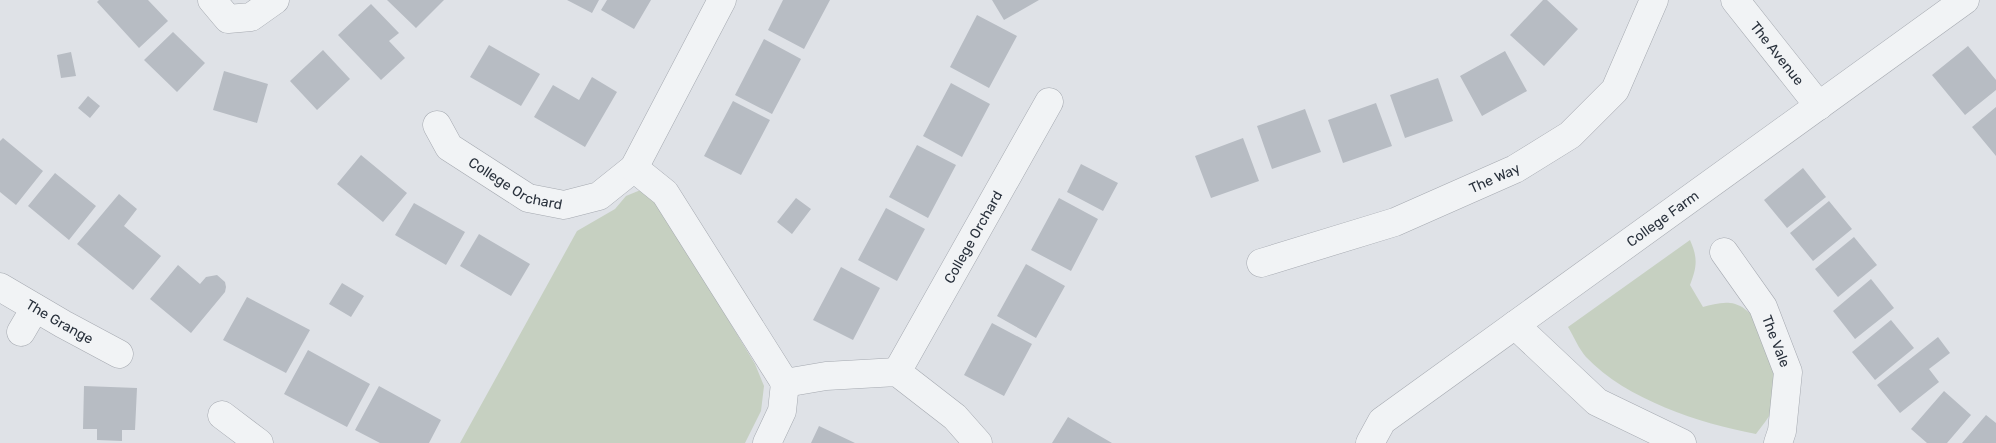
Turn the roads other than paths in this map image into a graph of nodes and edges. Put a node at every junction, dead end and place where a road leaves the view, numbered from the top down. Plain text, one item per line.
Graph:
1 (212, 0) edge
2 (275, 0) edge
3 (722, 0) edge
4 (1654, 0) edge
5 (1735, 0) edge
6 (1965, 0) edge
7 (1049, 102) dead end
8 (1819, 106) junction
9 (437, 125) dead end
10 (634, 168) junction
11 (1724, 252) dead end
12 (1261, 263) dead end
13 (0, 287) edge
14 (35, 308) junction
15 (1515, 325) junction
16 (21, 332) dead end
17 (119, 354) dead end
18 (897, 372) junction
19 (785, 383) junction
20 (222, 415) dead end
21 (259, 443) edge
22 (767, 443) edge
23 (978, 443) edge
24 (1370, 443) edge
25 (1682, 443) edge
26 (1778, 443) edge

1 - 2 street
3 - 10 street, College Orchard
4 - 12 street, The Way
5 - 8 street, The Avenue
6 - 8 street, College Farm
7 - 18 street, College Orchard
8 - 15 street, College Farm
9 - 10 street, College Orchard
10 - 19 street
11 - 26 street, The Vale
13 - 14 street, The Grange
14 - 16 street
14 - 17 street, The Grange
15 - 24 street, College Farm
15 - 25 street
18 - 19 street
18 - 23 street
19 - 22 street
20 - 21 street

